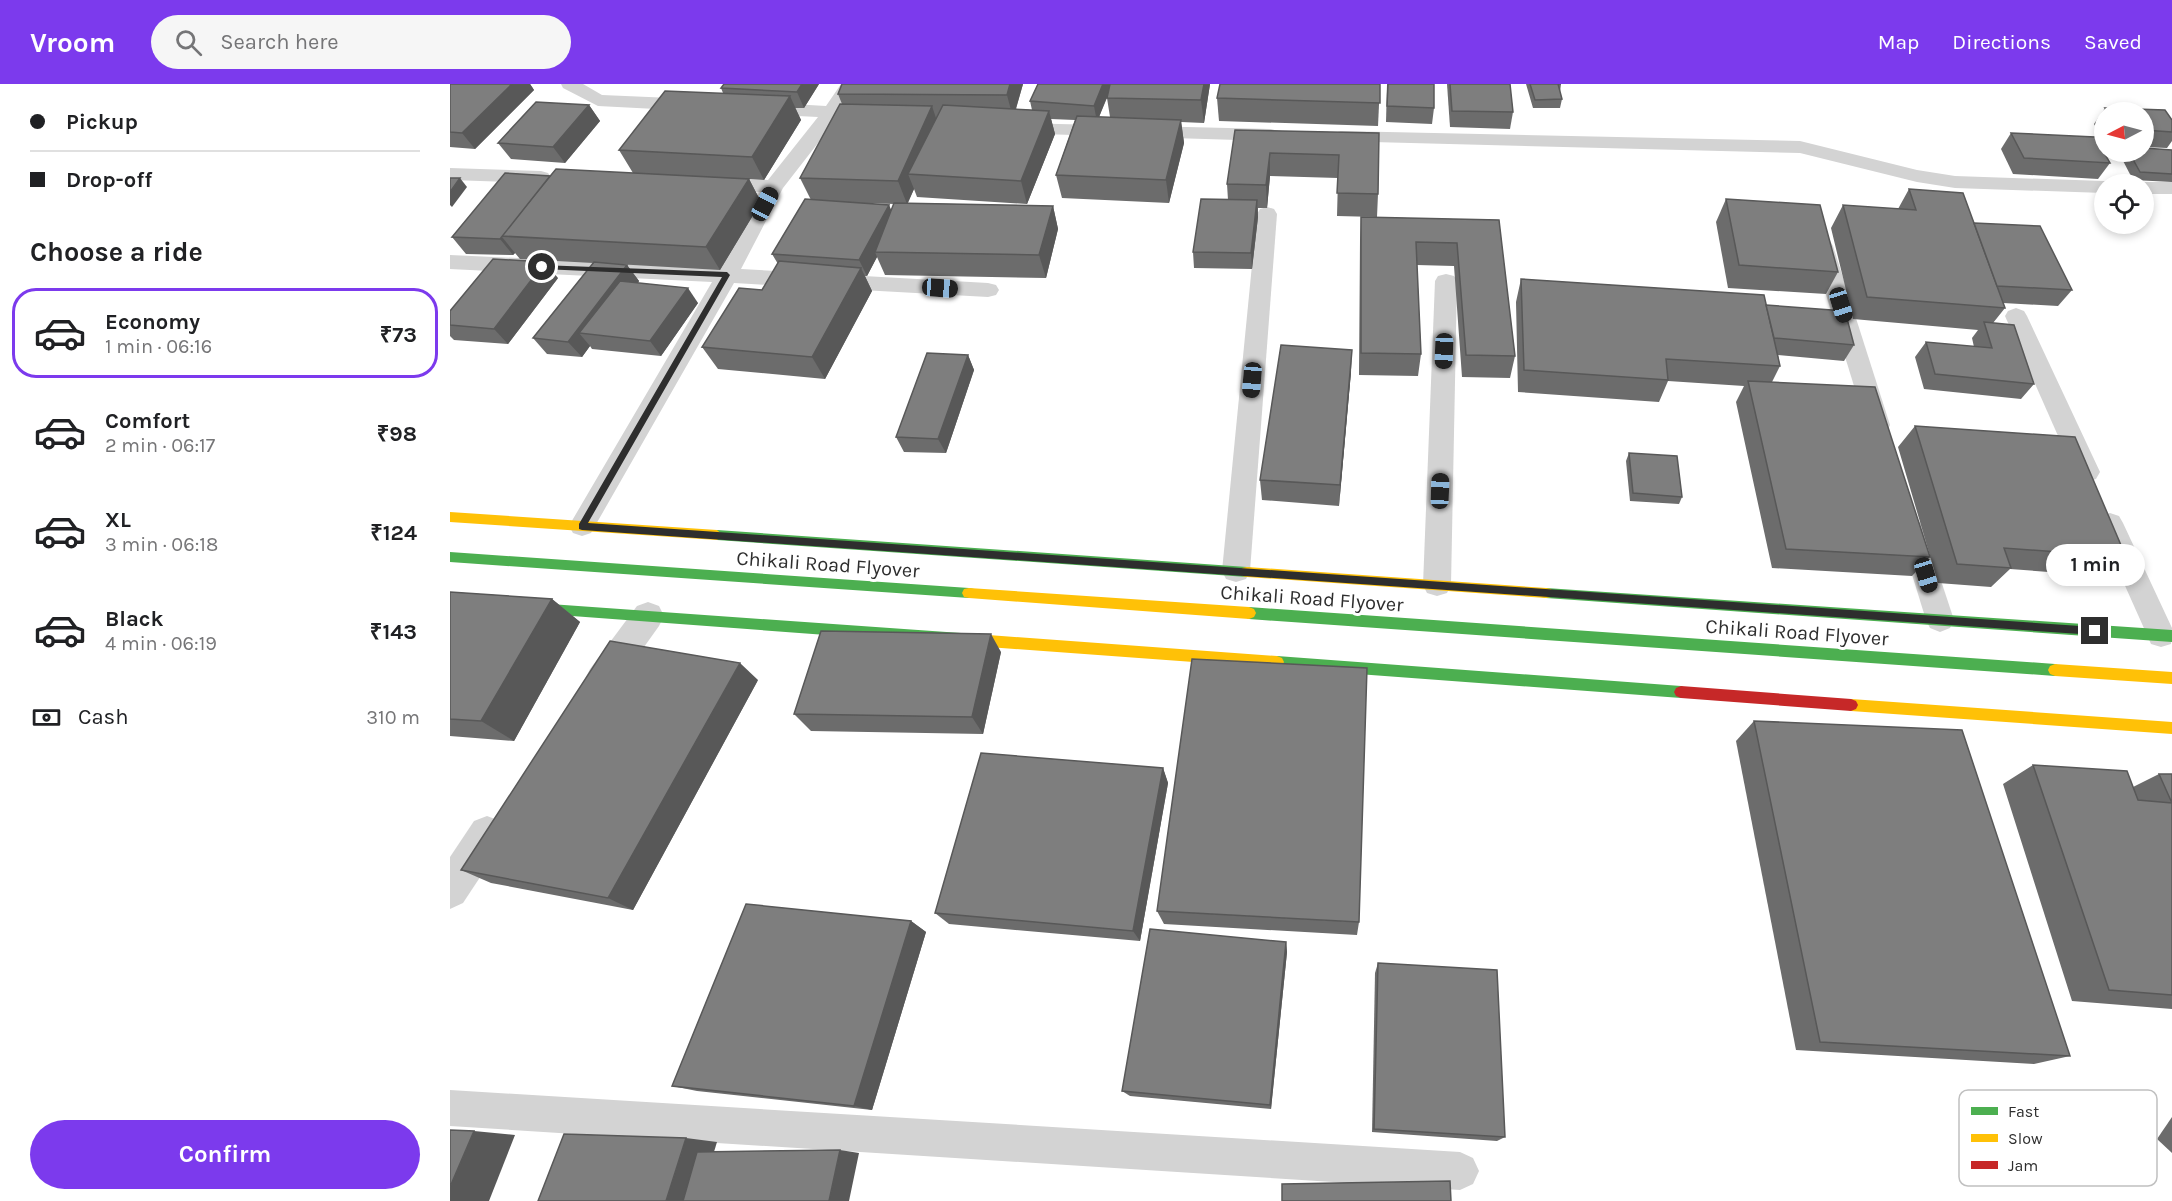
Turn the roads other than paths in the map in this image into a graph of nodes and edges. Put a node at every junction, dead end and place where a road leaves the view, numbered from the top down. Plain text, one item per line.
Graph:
1 (570, 84) edge
2 (850, 84) edge
3 (717, 106) edge
4 (740, 107) edge
5 (827, 118) junction
6 (847, 125) edge
7 (990, 128) edge
8 (1287, 135) edge
9 (1322, 136) edge
10 (450, 174) edge
11 (566, 178) edge
12 (693, 183) edge
13 (774, 186) junction
14 (2094, 187) edge
15 (2154, 188) edge
16 (2172, 189) edge
17 (1267, 214) edge
18 (1820, 238) edge
19 (450, 262) edge
20 (727, 275) junction
21 (1446, 281) dead end
22 (988, 290) dead end
23 (2016, 316) dead end
24 (1887, 452) edge
25 (1905, 508) edge
26 (450, 517) edge
27 (582, 526) junction
28 (450, 557) edge
29 (1236, 571) junction
30 (1437, 585) junction
31 (450, 602) edge
32 (648, 616) junction
33 (1940, 620) junction
34 (2166, 636) edge
35 (2172, 678) edge
36 (586, 700) edge
37 (2172, 728) edge
38 (504, 811) edge
39 (450, 890) edge
40 (450, 1108) edge
41 (1460, 1171) dead end

1 - 3 lane
2 - 5 lane
4 - 5 lane
5 - 6 lane
5 - 13 lane
7 - 8 lane
9 - 14 lane
10 - 11 lane
12 - 13 lane
13 - 20 lane
15 - 16 lane
17 - 29 lane
18 - 24 lane
19 - 20 lane
20 - 22 lane
20 - 27 lane
21 - 30 lane
23 - 34 lane
25 - 33 lane
26 - 27 main road
27 - 29 main road
28 - 35 main road, Chikali Road Flyover
29 - 30 main road
30 - 33 main road
31 - 32 main road
32 - 36 street
32 - 37 main road
33 - 34 main road
38 - 39 street
40 - 41 lane

